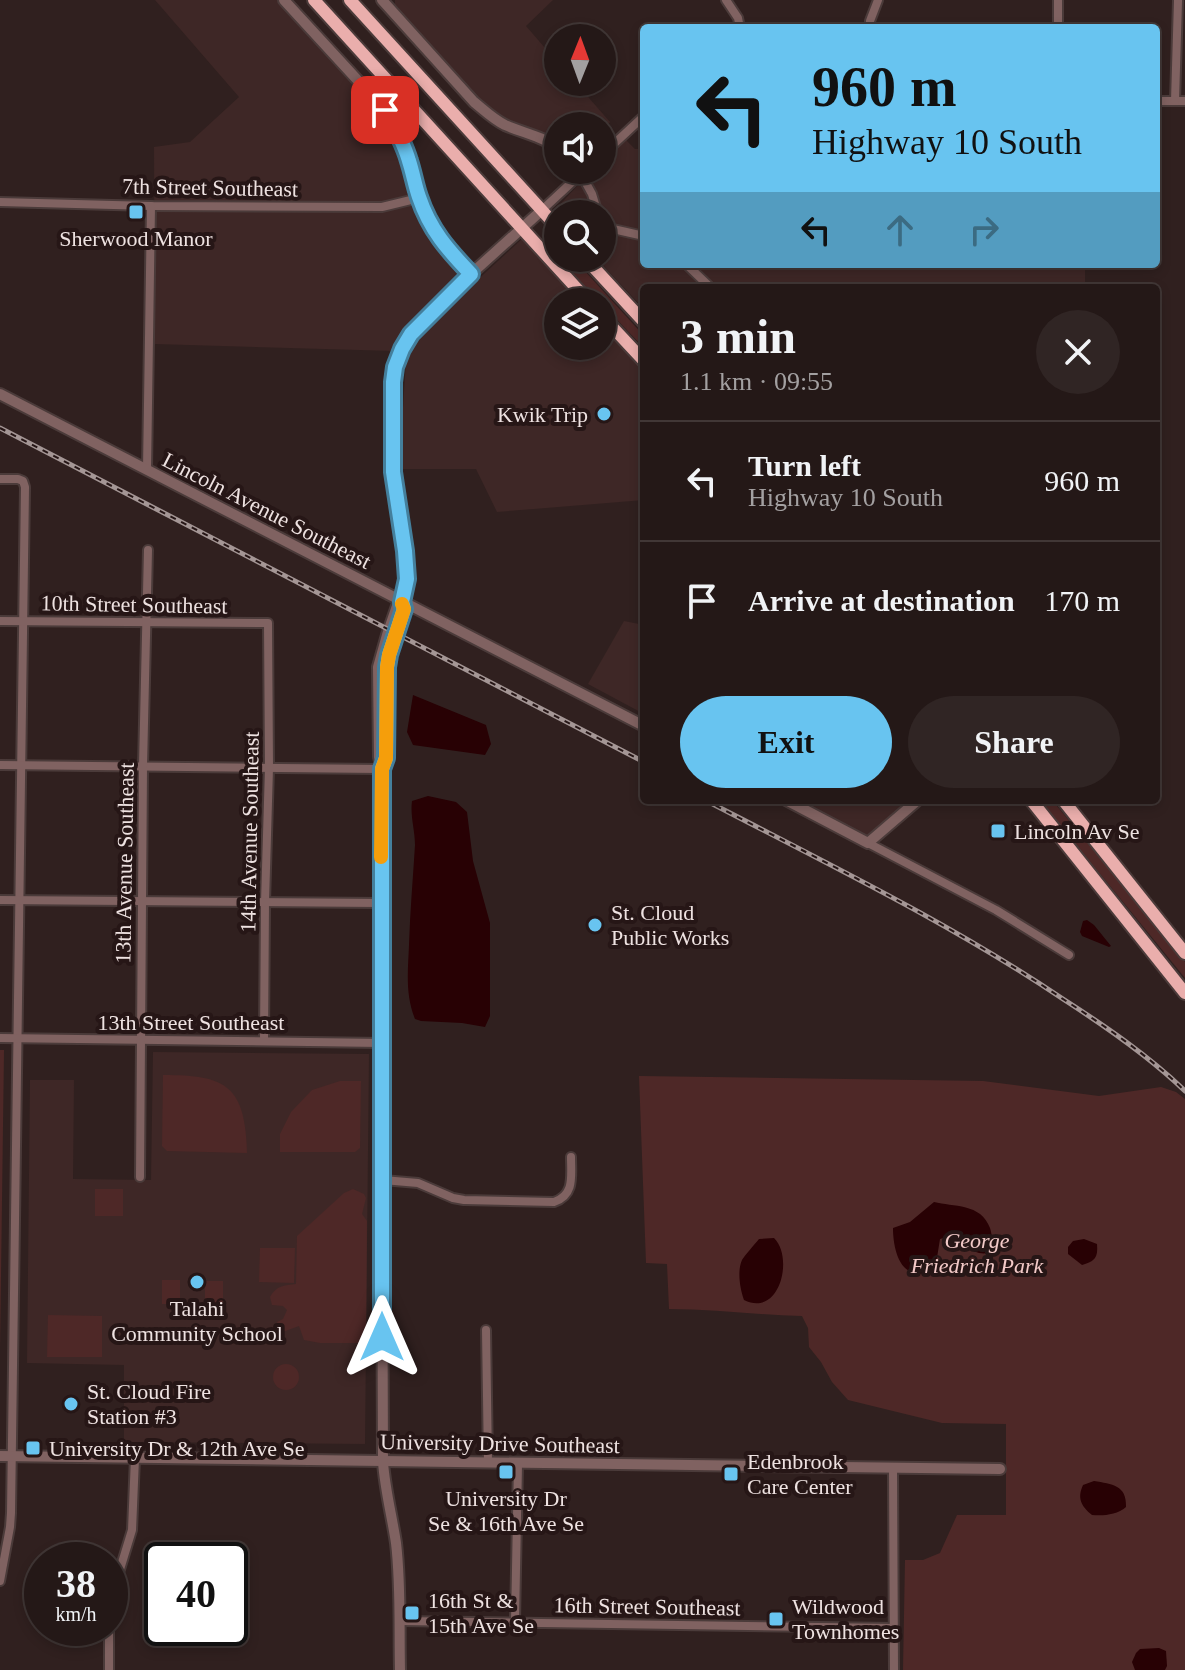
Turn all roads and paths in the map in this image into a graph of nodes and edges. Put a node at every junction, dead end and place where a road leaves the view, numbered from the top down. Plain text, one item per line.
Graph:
1 (284, 0) edge
2 (314, 0) edge
3 (350, 0) edge
4 (382, 0) edge
5 (726, 0) edge
6 (878, 0) edge
7 (1058, 0) edge
8 (1178, 1) edge
9 (391, 5) edge
10 (739, 24) edge
11 (870, 24) edge
12 (1058, 24) edge
13 (1180, 101) edge
14 (640, 120) edge
15 (544, 140) edge
16 (616, 142) edge
17 (569, 184) edge
18 (419, 198) junction
19 (0, 202) edge
20 (151, 206) junction
21 (542, 210) junction
22 (544, 212) edge
23 (522, 228) junction
24 (616, 230) edge
25 (640, 235) edge
26 (690, 268) edge
27 (598, 272) edge
28 (471, 274) junction
29 (707, 284) edge
30 (576, 288) edge
31 (640, 318) edge
32 (616, 331) edge
33 (640, 357) edge
34 (0, 394) edge
35 (147, 470) junction
36 (0, 479) edge
37 (148, 550) dead end
38 (402, 602) junction
39 (0, 621) edge
40 (24, 621) junction
41 (147, 622) junction
42 (268, 623) joint
43 (640, 724) edge
44 (0, 765) edge
45 (20, 765) junction
46 (143, 766) junction
47 (269, 768) junction
48 (382, 769) junction
49 (794, 804) edge
50 (913, 804) edge
51 (1034, 804) edge
52 (1066, 804) edge
53 (868, 843) junction
54 (0, 900) edge
55 (19, 900) junction
56 (141, 901) junction
57 (265, 902) junction
58 (381, 903) junction
59 (1185, 953) edge
60 (1069, 955) dead end
61 (1185, 993) edge
62 (0, 1038) edge
63 (18, 1039) junction
64 (141, 1040) junction
65 (264, 1041) junction
66 (382, 1043) junction
67 (571, 1157) dead end
68 (140, 1177) dead end
69 (383, 1180) junction
70 (486, 1330) dead end
71 (6, 1456) edge
72 (135, 1458) junction
73 (383, 1462) junction
74 (488, 1463) junction
75 (518, 1464) junction
76 (893, 1468) junction
77 (1000, 1469) dead end
78 (128, 1543) edge
79 (0, 1581) edge
80 (399, 1621) junction
81 (515, 1622) junction
82 (894, 1628) junction
83 (109, 1646) edge
84 (109, 1670) edge
85 (400, 1670) edge
86 (894, 1670) edge

1 - 18 street
2 - 23 highway
3 - 21 highway
4 - 9 street
5 - 10 street
6 - 11 street
7 - 12 street
8 - 13 street
9 - 15 street
14 - 16 street
17 - 21 street
18 - 20 street, 7th Street Southeast
18 - 28 street
19 - 20 street, 7th Street Southeast
20 - 35 street
21 - 22 highway
21 - 23 street
23 - 28 street
23 - 30 highway
24 - 25 street
26 - 29 street
27 - 31 highway
28 - 38 street
32 - 33 highway
34 - 35 street, Lincoln Avenue Southeast
35 - 38 street, Lincoln Avenue Southeast
36 - 40 street
37 - 41 street, 13th Avenue Southeast
38 - 43 street, Lincoln Avenue Southeast
38 - 48 street
39 - 40 street, 10th Street Southeast
40 - 41 street, 10th Street Southeast
40 - 45 street
41 - 42 street, 10th Street Southeast
41 - 46 street, 13th Avenue Southeast
42 - 47 street, 14th Avenue Southeast
44 - 45 street
45 - 46 street
45 - 55 street
46 - 47 street
46 - 56 street, 13th Avenue Southeast
47 - 48 street
47 - 57 street, 14th Avenue Southeast
48 - 58 street
49 - 53 street
50 - 53 street
51 - 61 highway
52 - 59 highway
53 - 60 street
54 - 55 street
55 - 56 street
55 - 63 street
56 - 57 street
56 - 64 street, 13th Avenue Southeast
57 - 58 street
57 - 65 street, 14th Avenue Southeast
58 - 66 street
62 - 63 street, 13th Street Southeast
63 - 64 street, 13th Street Southeast
63 - 71 street
64 - 65 street, 13th Street Southeast
64 - 68 street, 13th Avenue Southeast
65 - 66 street, 13th Street Southeast
66 - 69 street
67 - 69 street
69 - 73 street
70 - 74 street
71 - 72 street, University Drive Southeast
71 - 79 street
72 - 73 street, University Drive Southeast
72 - 78 street
73 - 74 street, University Drive Southeast
73 - 80 street
74 - 75 street, University Drive Southeast
75 - 76 street, University Drive Southeast
75 - 81 street
76 - 77 street, University Drive Southeast
76 - 82 street
80 - 81 street, 16th Street Southeast
80 - 85 street
81 - 82 street, 16th Street Southeast
82 - 86 street
83 - 84 street

